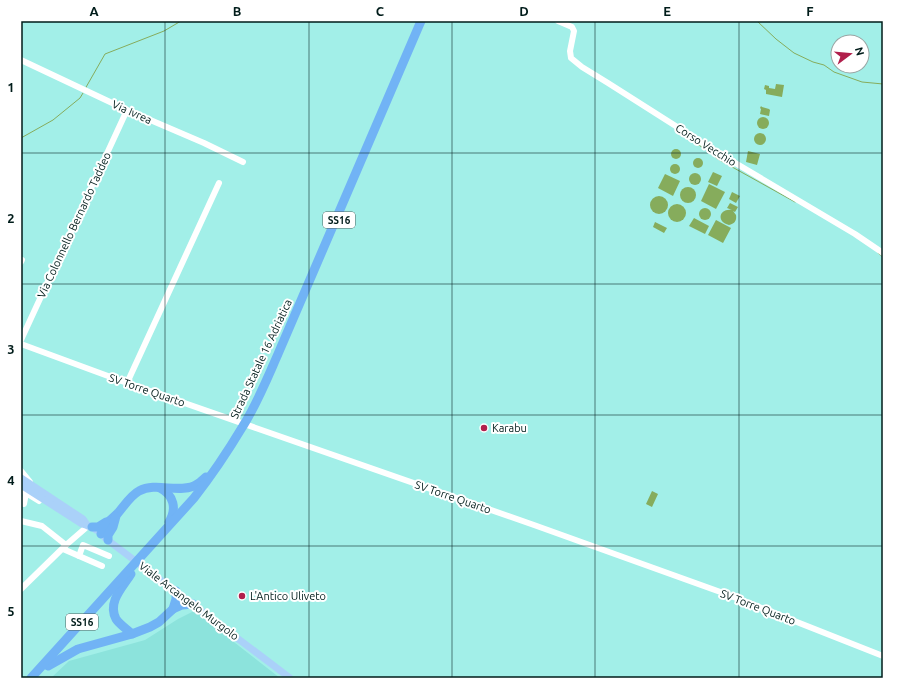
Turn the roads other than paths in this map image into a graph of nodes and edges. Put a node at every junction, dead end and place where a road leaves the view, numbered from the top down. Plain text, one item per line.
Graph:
1 (421, 21) edge
2 (424, 21) edge
3 (558, 21) edge
4 (21, 60) edge
5 (127, 110) junction
6 (243, 162) dead end
7 (219, 183) dead end
8 (883, 253) edge
9 (21, 340) edge
10 (21, 344) edge
11 (127, 383) junction
12 (250, 418) junction
13 (240, 435) junction
14 (21, 471) edge
15 (21, 478) edge
16 (206, 482) junction
17 (21, 485) edge
18 (32, 485) junction
19 (157, 487) junction
20 (24, 492) edge
21 (41, 498) junction
22 (24, 504) dead end
23 (116, 514) junction
24 (21, 521) edge
25 (90, 526) junction
26 (111, 530) junction
27 (101, 534) junction
28 (108, 540) junction
29 (64, 547) junction
30 (146, 554) junction
31 (79, 556) junction
32 (109, 556) dead end
33 (102, 566) dead end
34 (134, 568) junction
35 (21, 589) edge
36 (176, 591) joint
37 (178, 604) junction
38 (193, 604) joint
39 (132, 634) junction
40 (883, 656) edge
41 (48, 666) junction
42 (31, 678) edge
43 (36, 678) edge
44 (290, 678) edge

1 - 12 highway, Strada Statale 16 Adriatica / SS16
2 - 12 highway, Strada Statale 16 Adriatica / SS16
3 - 8 street, Corso Vecchio
4 - 5 street, Via Ivrea
5 - 6 street, Via Ivrea
5 - 9 street, Via Colonnello Bernardo Taddeo
7 - 11 street
10 - 11 street, SV Torre Quarto
11 - 40 street, SV Torre Quarto
12 - 13 highway, Strada Statale 16 Adriatica / SS16
13 - 16 highway, Strada Statale 16 Adriatica / SS16
13 - 16 highway, Strada Statale 16 Adriatica / SS16
14 - 18 street
15 - 18 main road, Viale Arcangelo Murgolo
16 - 19 highway
16 - 30 highway, Strada Statale 16 Adriatica / SS16
17 - 21 main road, Viale Arcangelo Murgolo
18 - 25 main road, Viale Arcangelo Murgolo
19 - 23 highway
19 - 30 highway
20 - 21 street
20 - 22 street
21 - 25 main road, Viale Arcangelo Murgolo
23 - 25 highway
23 - 26 highway
23 - 27 highway
24 - 29 street
25 - 27 main road, Viale Arcangelo Murgolo
25 - 29 street
26 - 27 highway
26 - 28 highway
27 - 28 main road, Viale Arcangelo Murgolo
28 - 36 main road, Viale Arcangelo Murgolo
29 - 31 street
29 - 35 street
30 - 34 highway, Strada Statale 16 Adriatica / SS16
31 - 32 street
31 - 33 street
34 - 39 highway
34 - 41 highway, Strada Statale 16 Adriatica / SS16
34 - 42 highway, Strada Statale 16 Adriatica / SS16
36 - 37 highway
37 - 38 highway
37 - 39 highway
38 - 44 main road, Viale Arcangelo Murgolo
39 - 41 highway
41 - 43 highway, Strada Statale 16 Adriatica / SS16

